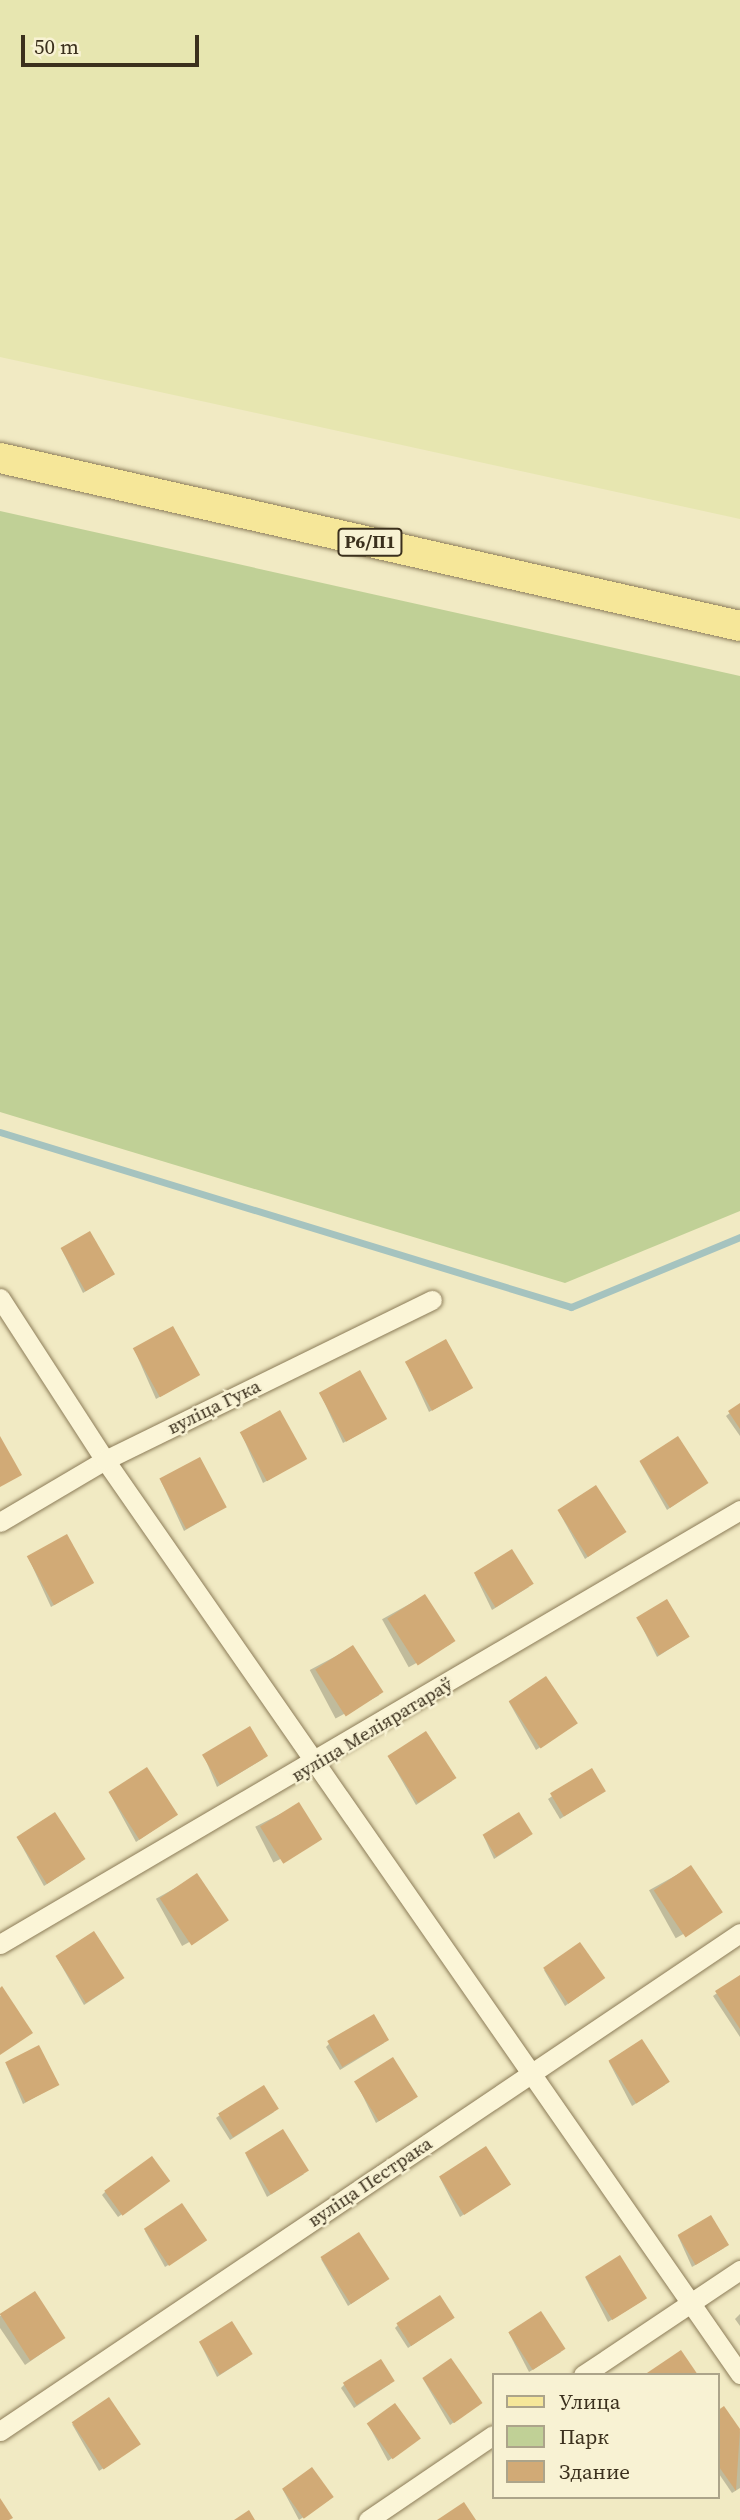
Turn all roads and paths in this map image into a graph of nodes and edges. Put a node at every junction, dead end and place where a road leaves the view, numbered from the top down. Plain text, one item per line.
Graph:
1 (0, 458) edge
2 (740, 626) edge
3 (0, 1298) edge
4 (432, 1300) dead end
5 (105, 1460) junction
6 (740, 1510) edge
7 (0, 1522) edge
8 (315, 1764) junction
9 (740, 1933) edge
10 (0, 1944) edge
11 (532, 2073) junction
12 (740, 2270) edge
13 (689, 2303) junction
14 (586, 2373) edge
15 (740, 2374) edge
16 (0, 2431) edge
17 (491, 2436) edge
18 (368, 2520) edge

1 - 2 main road, Р6/П1
3 - 5 street
4 - 5 street, вуліца Гука
5 - 7 street, вуліца Гука
5 - 8 street
6 - 8 street, вуліца Меліяратараў
8 - 10 street, вуліца Меліяратараў
8 - 11 street
9 - 11 street, вуліца Пестрака
11 - 13 street
11 - 16 street, вуліца Пестрака
12 - 13 street
13 - 14 street
13 - 15 street
17 - 18 street

